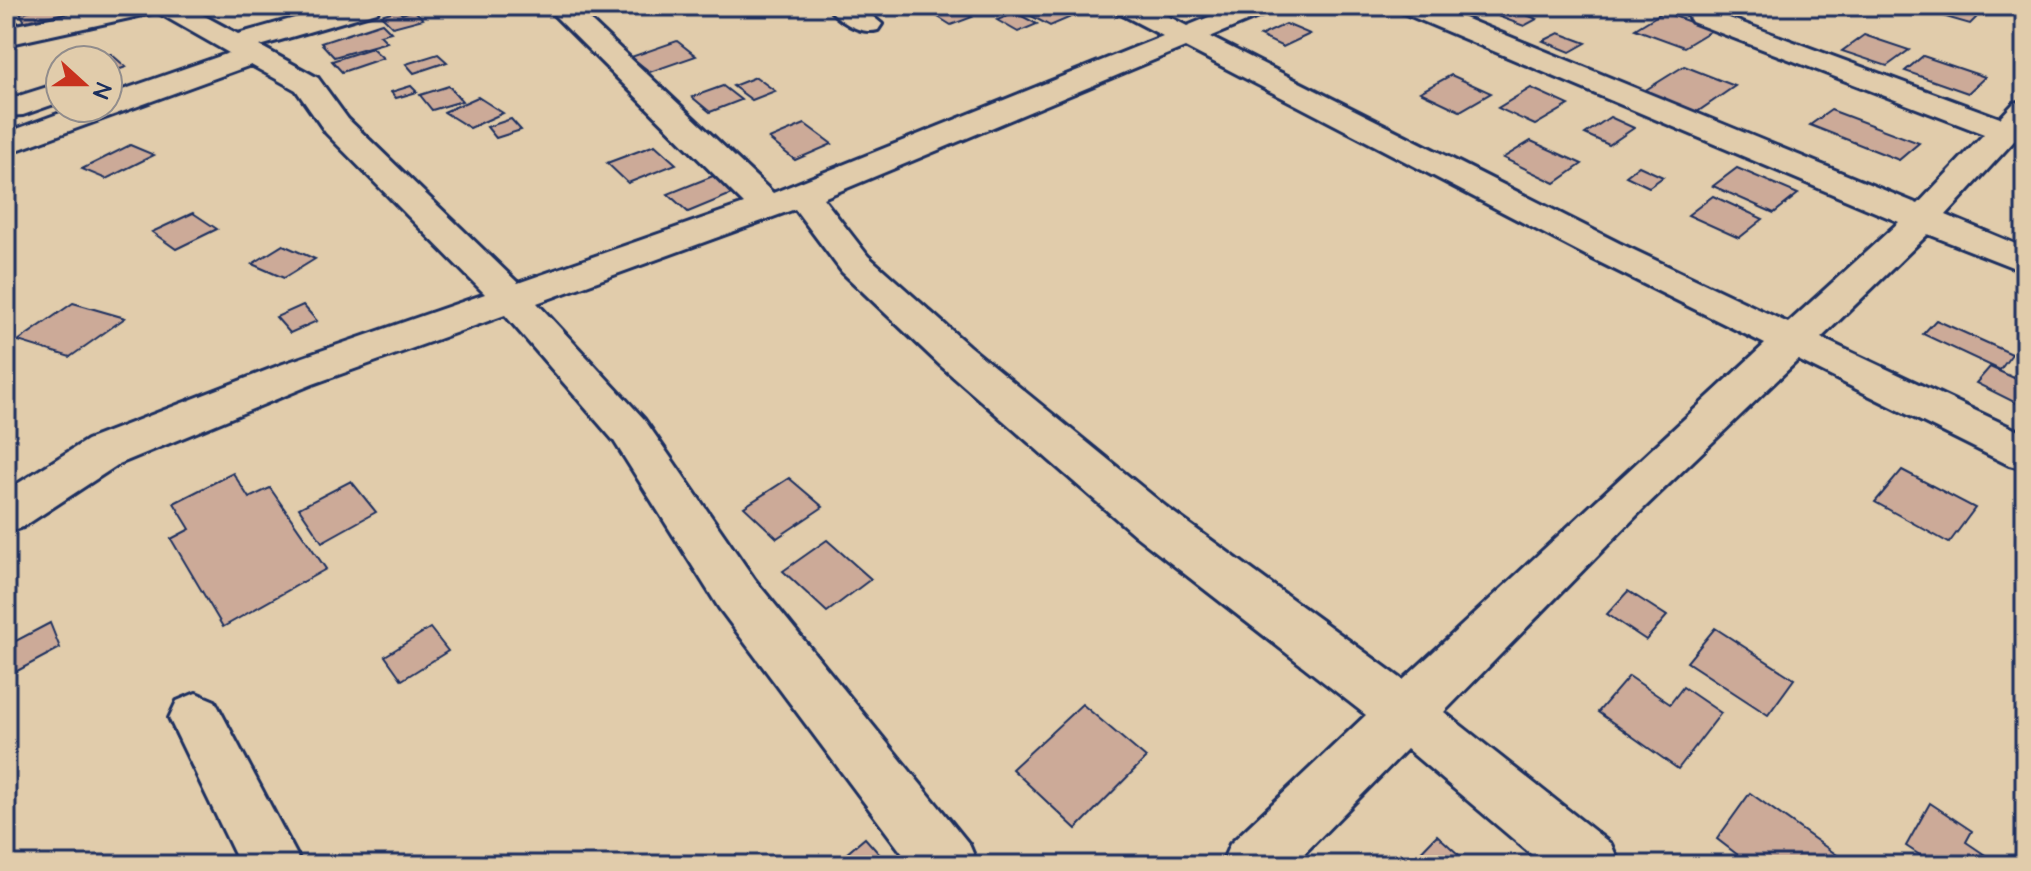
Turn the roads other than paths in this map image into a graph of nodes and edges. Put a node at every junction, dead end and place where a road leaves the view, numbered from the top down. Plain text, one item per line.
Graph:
1 (150, 6) edge
2 (166, 6) edge
3 (367, 6) edge
4 (559, 6) edge
5 (841, 6) edge
6 (1127, 6) edge
7 (1260, 6) edge
8 (1411, 6) edge
9 (306, 13) edge
10 (1702, 16) dead end
11 (868, 24) dead end
12 (6, 36) edge
13 (1187, 36) junction
14 (238, 46) junction
15 (124, 73) edge
16 (44, 97) edge
17 (124, 99) edge
18 (12, 108) dead end
19 (2015, 120) edge
20 (60, 124) edge
21 (6, 144) edge
22 (785, 202) junction
23 (1924, 218) junction
24 (2025, 261) edge
25 (512, 299) junction
26 (1794, 339) junction
27 (2025, 453) edge
28 (6, 514) edge
29 (1406, 714) junction
30 (196, 718) dead end
31 (272, 865) edge
32 (948, 865) edge
33 (1251, 865) edge
34 (1590, 865) edge

1 - 12 street
2 - 14 street
3 - 9 street
4 - 22 street
5 - 11 street
6 - 13 street
7 - 13 street
8 - 23 street
9 - 14 street
10 - 19 street
13 - 22 street
13 - 26 street
14 - 15 street
14 - 17 street
14 - 25 street
16 - 18 street
19 - 23 street
20 - 21 street
22 - 25 street
22 - 29 street
23 - 24 street
23 - 26 street
25 - 28 street
25 - 32 street
26 - 27 street
26 - 29 street
29 - 33 street
29 - 34 street
30 - 31 street

